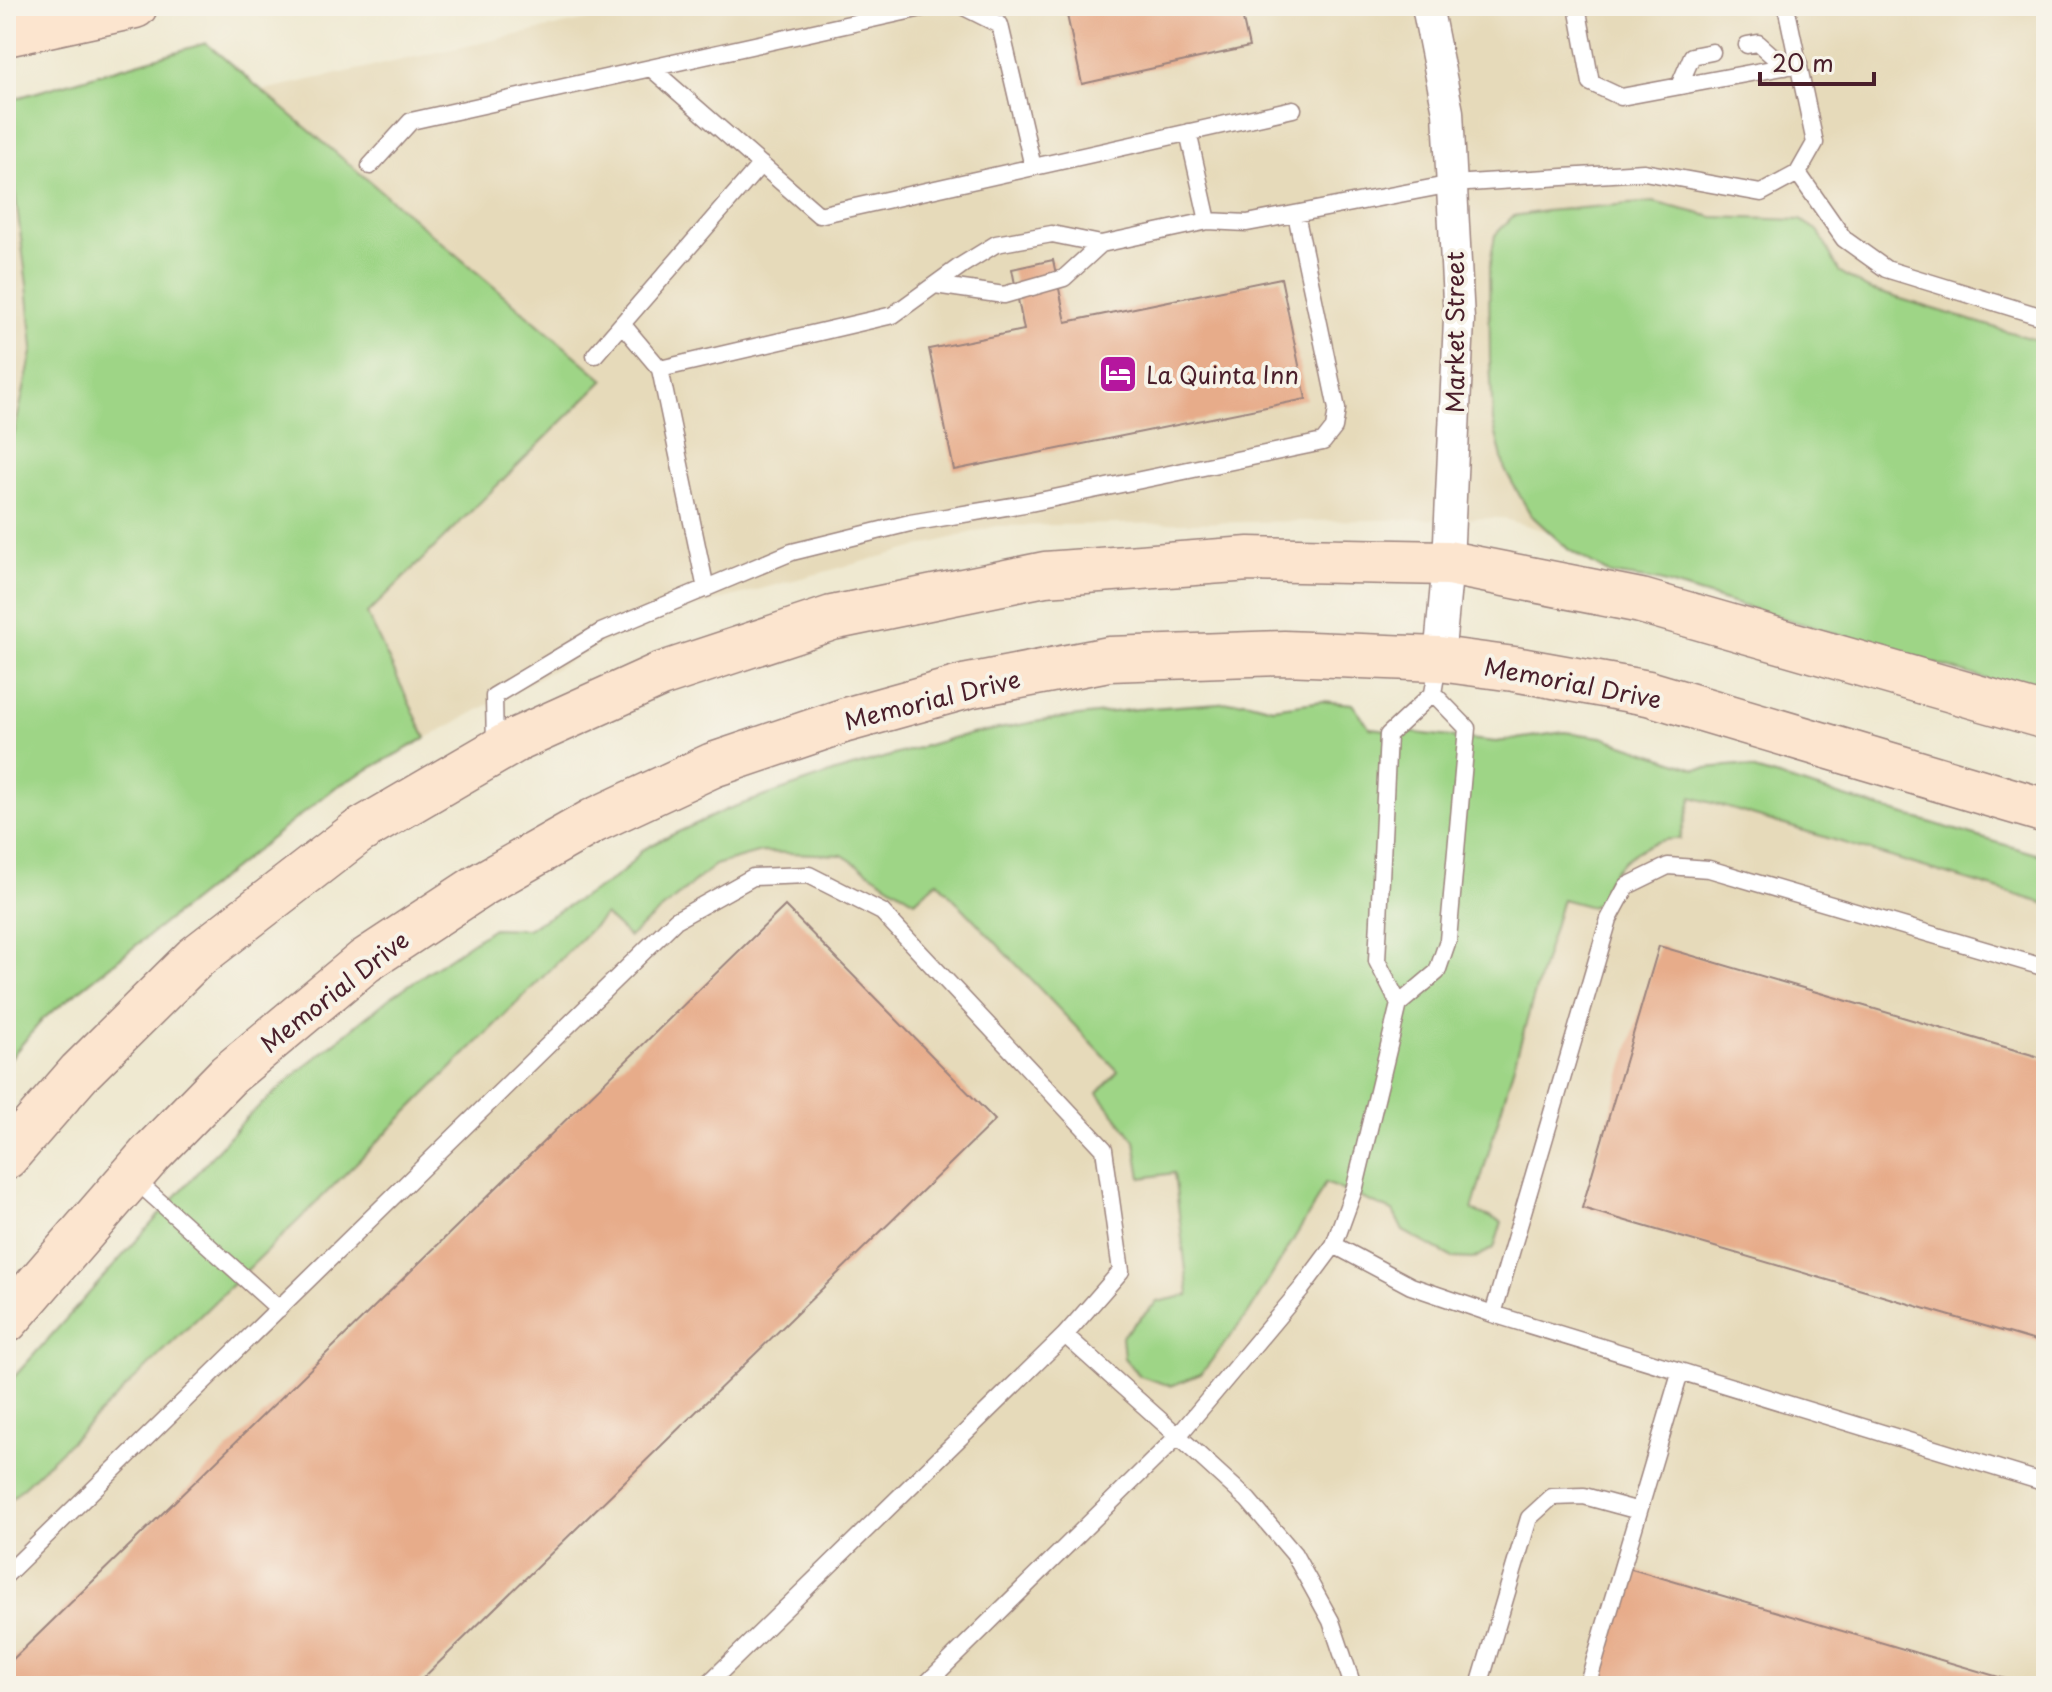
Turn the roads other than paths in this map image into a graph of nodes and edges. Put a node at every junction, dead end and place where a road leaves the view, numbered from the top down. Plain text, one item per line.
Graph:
1 (135, 6) edge
2 (931, 6) edge
3 (962, 6) edge
4 (1427, 6) edge
5 (1577, 6) edge
6 (1786, 6) edge
7 (6, 34) edge
8 (1747, 45) dead end
9 (1712, 52) dead end
10 (1792, 66) junction
11 (652, 69) junction
12 (1679, 86) junction
13 (1293, 109) dead end
14 (1188, 132) junction
15 (761, 164) junction
16 (370, 166) dead end
17 (1033, 167) junction
18 (1798, 173) junction
19 (1452, 184) junction
20 (1296, 214) junction
21 (1208, 221) junction
22 (1101, 244) junction
23 (935, 285) junction
24 (2046, 318) edge
25 (622, 324) junction
26 (595, 355) dead end
27 (660, 369) junction
28 (1448, 563) junction
29 (706, 589) junction
30 (1436, 676) junction
31 (2046, 717) edge
32 (495, 752) junction
33 (2046, 811) edge
34 (2046, 968) edge
35 (1399, 1004) junction
36 (6, 1157) edge
37 (131, 1176) junction
38 (1334, 1245) junction
39 (279, 1309) junction
40 (1493, 1314) junction
41 (6, 1321) edge
42 (1065, 1335) junction
43 (1680, 1373) junction
44 (1178, 1436) junction
45 (2046, 1483) edge
46 (1639, 1511) junction
47 (6, 1575) edge
48 (706, 1686) edge
49 (924, 1686) edge
50 (1353, 1686) edge
51 (1479, 1686) edge
52 (1587, 1686) edge

1 - 7 street
2 - 11 lane
3 - 17 lane
4 - 19 street, Market Street
5 - 12 lane
6 - 10 lane
8 - 10 lane
9 - 12 lane
10 - 12 lane
10 - 18 lane
11 - 15 lane
11 - 16 lane
13 - 14 lane
14 - 17 lane
14 - 21 lane
15 - 17 lane
15 - 25 lane
18 - 19 lane
18 - 24 lane
19 - 20 lane
19 - 28 street, Market Street
20 - 21 lane
20 - 29 lane
21 - 22 lane
22 - 23 lane
22 - 23 lane
23 - 27 lane
25 - 26 lane
25 - 27 lane
27 - 29 lane
28 - 30 street, Market Street
28 - 31 street
28 - 32 street
29 - 32 lane
30 - 33 street, Memorial Drive
30 - 35 lane
30 - 35 lane
30 - 37 street, Memorial Drive
32 - 36 street
34 - 40 lane
35 - 38 lane
37 - 39 lane
37 - 41 street, Memorial Drive
38 - 40 lane
38 - 44 lane
39 - 42 lane
39 - 47 lane
40 - 43 lane
42 - 44 lane
42 - 48 lane
43 - 45 lane
43 - 46 lane
44 - 49 lane
44 - 50 lane
46 - 51 lane
46 - 52 lane

